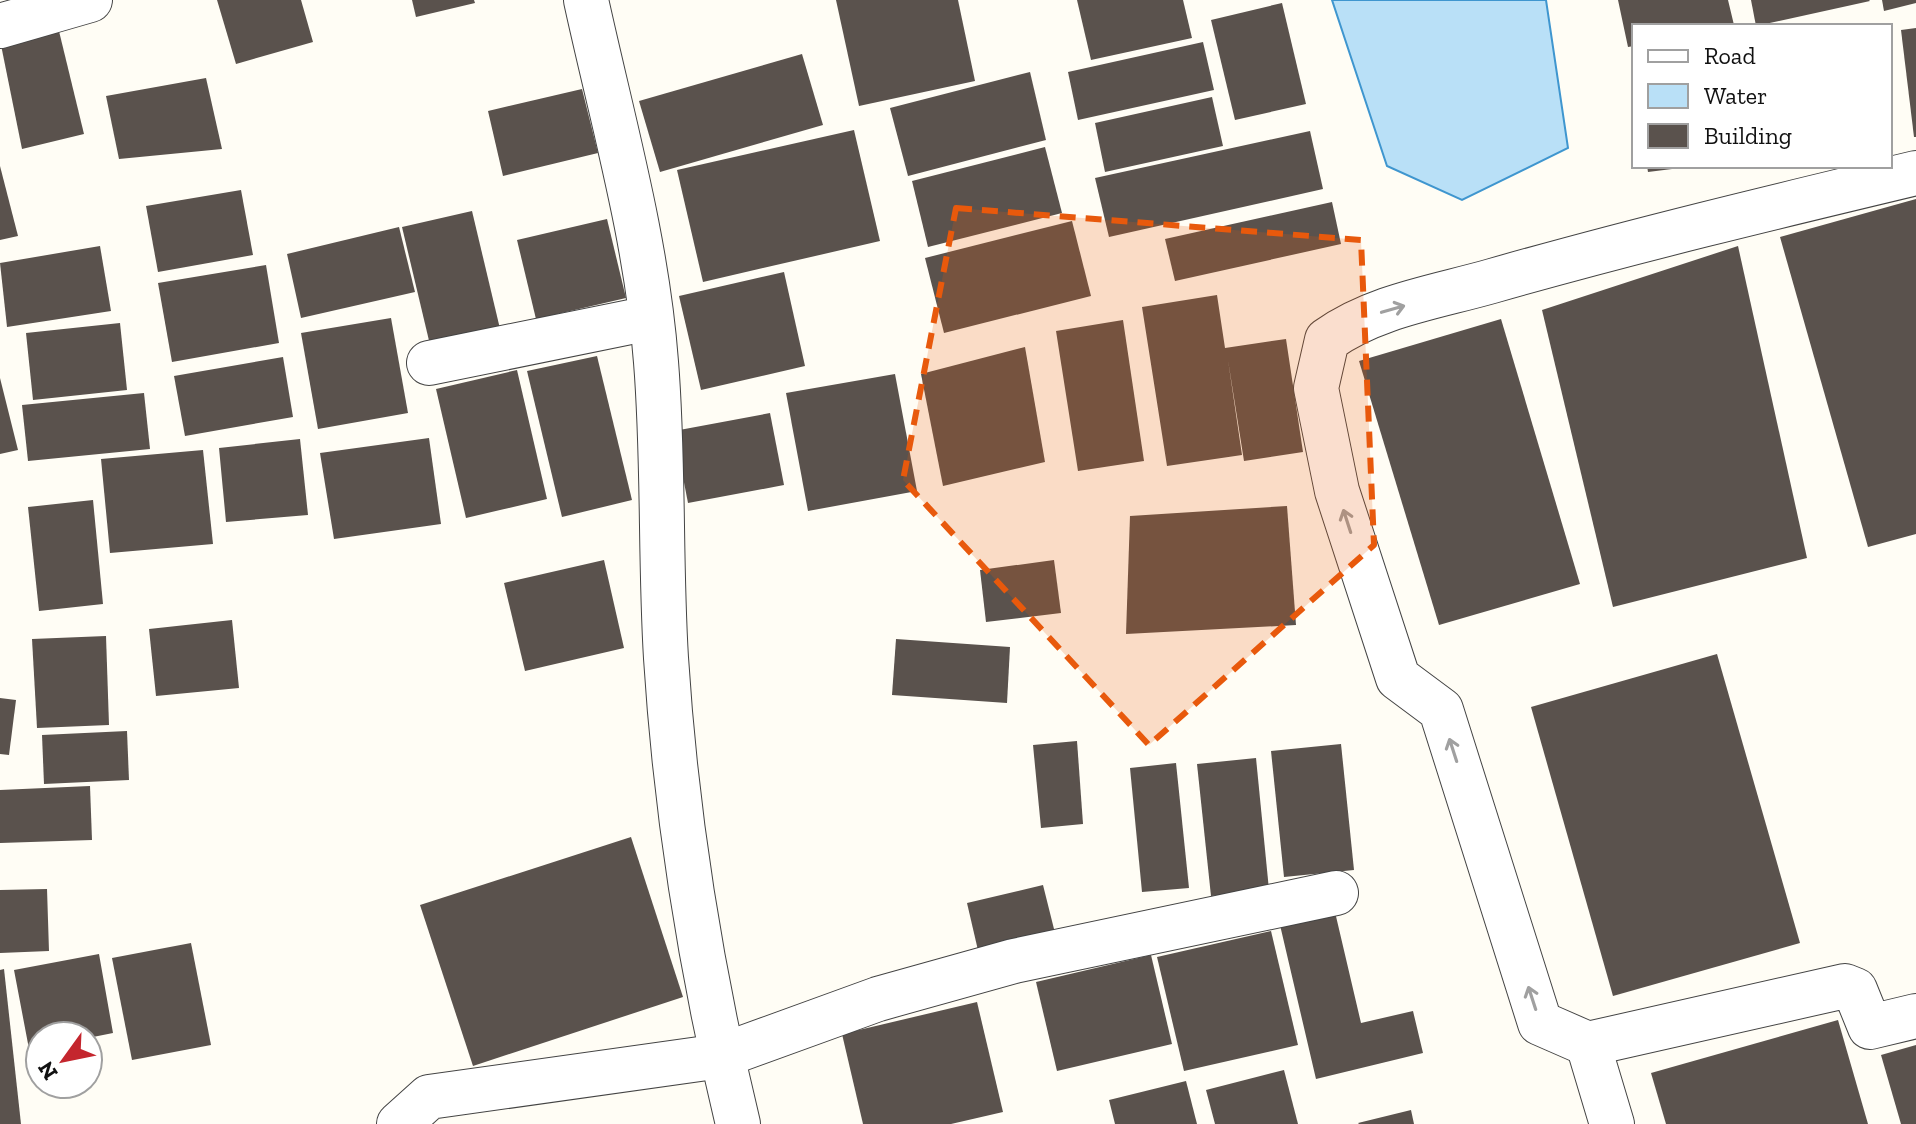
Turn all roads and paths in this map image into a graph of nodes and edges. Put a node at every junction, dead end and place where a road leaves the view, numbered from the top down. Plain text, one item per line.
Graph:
1 (90, 0) edge
2 (586, 0) edge
3 (0, 26) edge
4 (1916, 173) edge
5 (650, 318) junction
6 (429, 363) dead end
7 (1336, 893) dead end
8 (1916, 1016) edge
9 (1588, 1044) junction
10 (721, 1056) junction
11 (399, 1124) edge
12 (738, 1124) edge
13 (1612, 1124) edge

1 - 3 street
2 - 5 street
9 -> 4 street
5 - 6 street
5 - 10 street
7 - 10 street
8 - 9 street
9 - 13 street
10 - 11 street
10 - 12 street

